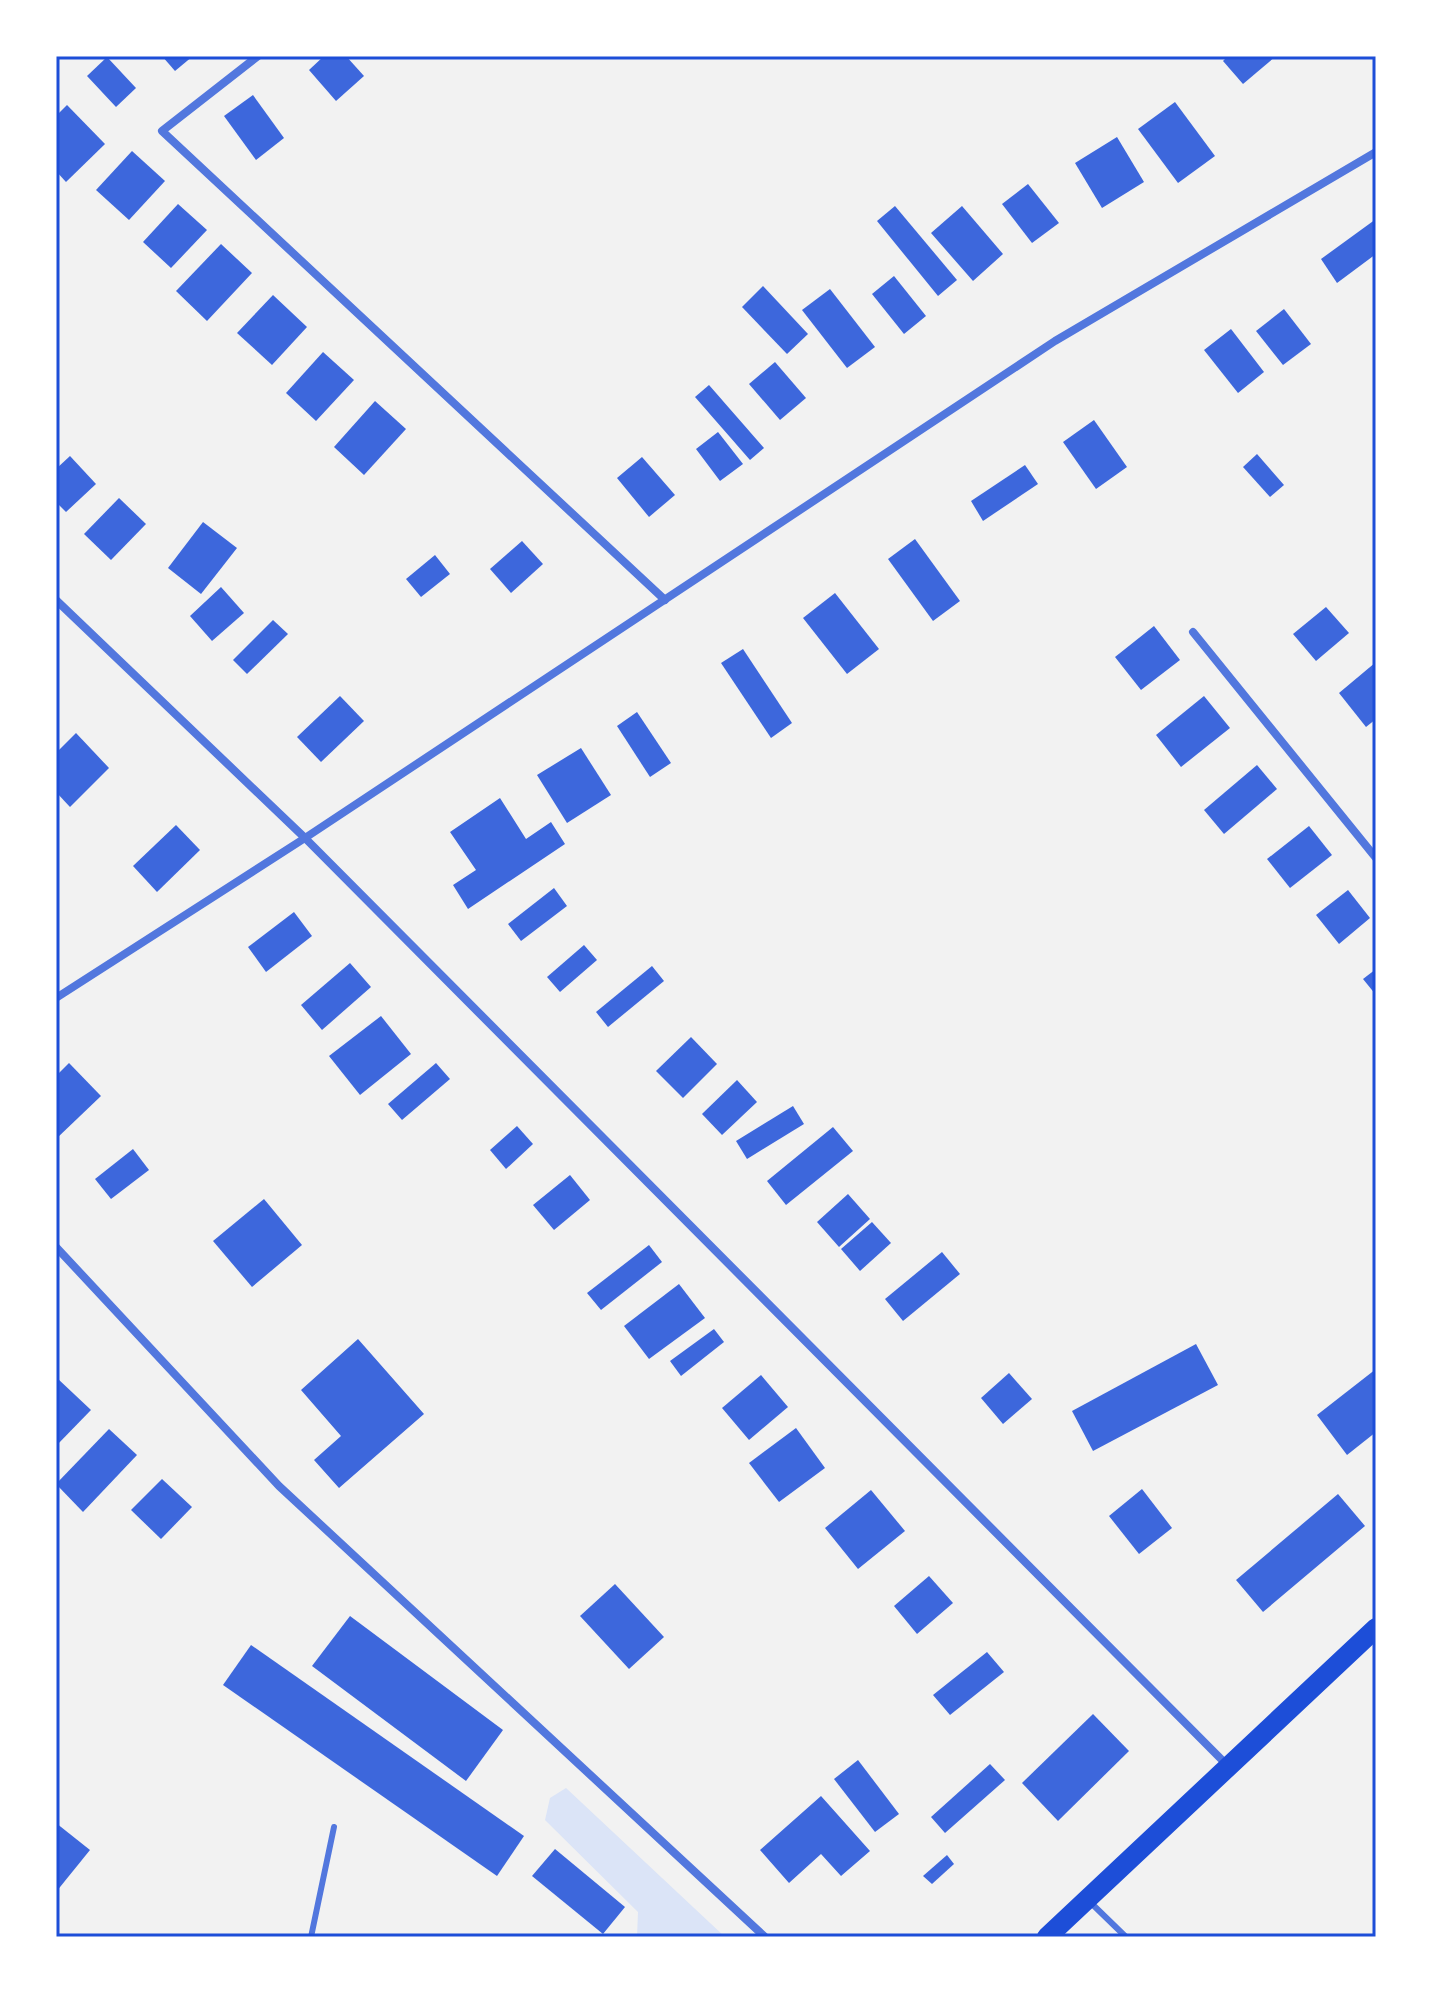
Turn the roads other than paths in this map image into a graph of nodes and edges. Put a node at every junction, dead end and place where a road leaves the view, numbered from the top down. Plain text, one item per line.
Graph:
1 (258, 56) edge
2 (1376, 152) edge
3 (56, 600) edge
4 (665, 600) junction
5 (1193, 632) dead end
6 (305, 838) junction
7 (1376, 858) edge
8 (56, 998) edge
9 (56, 1247) edge
10 (1376, 1628) edge
11 (1229, 1767) junction
12 (334, 1827) dead end
13 (1087, 1899) junction
14 (311, 1937) edge
15 (765, 1937) edge
16 (1047, 1937) edge
17 (1126, 1937) edge

1 - 4 street
2 - 4 street
3 - 6 street
4 - 6 street
5 - 7 street
6 - 8 street
6 - 11 street
9 - 15 street
10 - 11 main road
11 - 13 main road
12 - 14 lane
13 - 16 main road
13 - 17 lane

